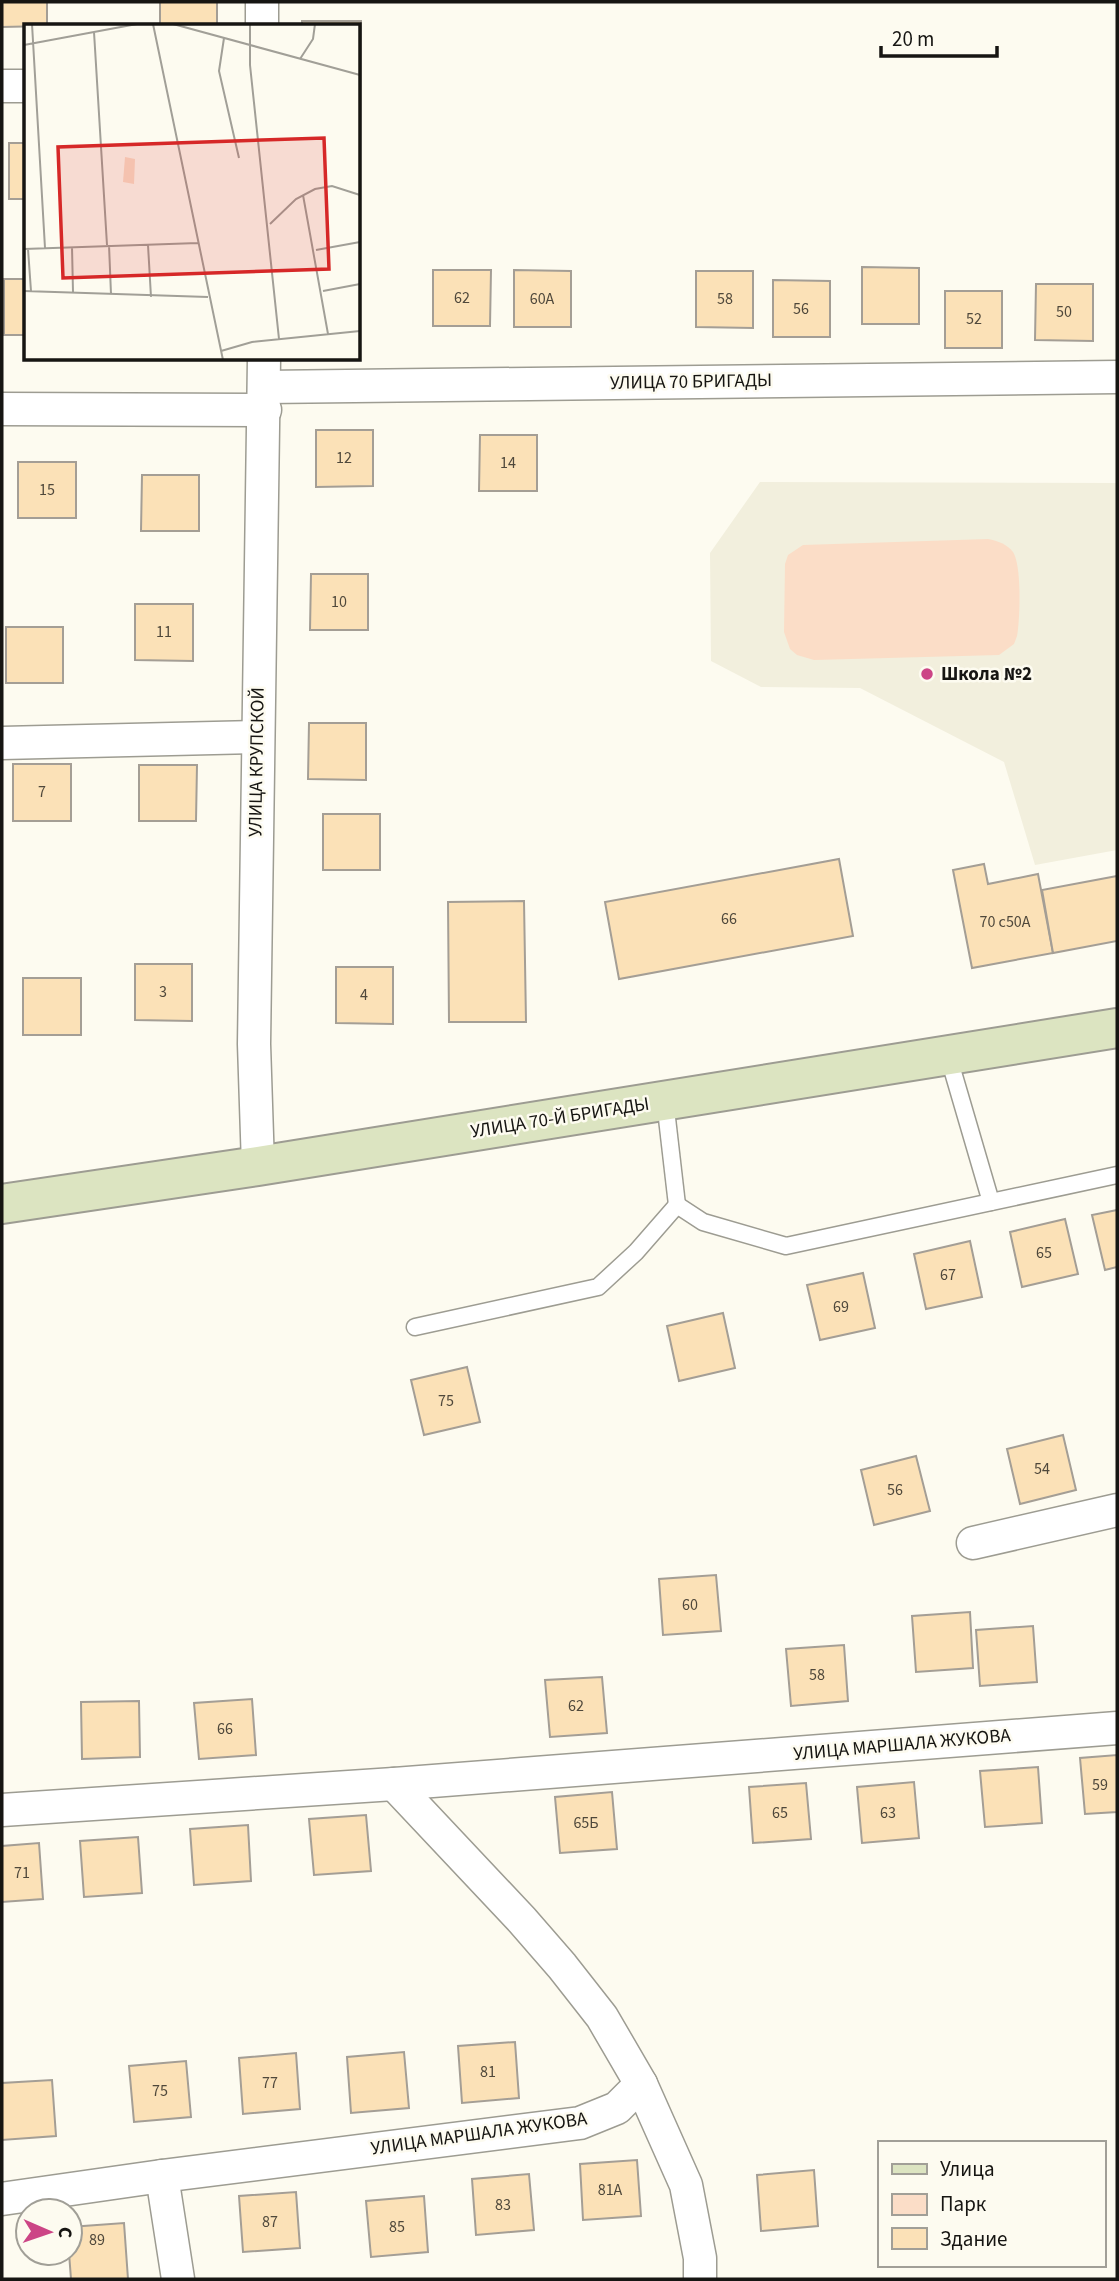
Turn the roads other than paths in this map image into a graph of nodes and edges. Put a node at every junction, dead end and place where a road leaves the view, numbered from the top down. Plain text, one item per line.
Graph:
1 (262, 2) edge
2 (262, 24) edge
3 (2, 86) edge
4 (24, 86) edge
5 (1117, 377) edge
6 (265, 385) edge
7 (2, 409) edge
8 (257, 737) junction
9 (2, 743) edge
10 (1117, 1028) edge
11 (948, 1055) junction
12 (665, 1101) junction
13 (258, 1166) junction
14 (1117, 1175) edge
15 (991, 1202) junction
16 (2, 1205) edge
17 (677, 1205) junction
18 (415, 1327) dead end
19 (1117, 1510) edge
20 (973, 1543) dead end
21 (1117, 1728) edge
22 (394, 1784) junction
23 (2, 1810) edge
24 (641, 2084) junction
25 (162, 2176) junction
26 (2, 2199) edge
27 (178, 2279) edge
28 (701, 2279) edge

1 - 2 street
3 - 4 street
5 - 6 street, УЛИЦА 70 БРИГАДЫ
6 - 7 street, УЛИЦА 70 БРИГАДЫ
6 - 8 street, УЛИЦА КРУПСКОЙ
8 - 9 street
8 - 13 street, УЛИЦА КРУПСКОЙ
10 - 11 main road, УЛИЦА 70-Й БРИГАДЫ
11 - 12 main road, УЛИЦА 70-Й БРИГАДЫ
11 - 15 lane
12 - 13 main road, УЛИЦА 70-Й БРИГАДЫ
12 - 17 lane
13 - 16 main road, УЛИЦА 70-Й БРИГАДЫ
14 - 15 lane
15 - 17 lane
17 - 18 lane
19 - 20 street
21 - 22 street, УЛИЦА МАРШАЛА ЖУКОВА
22 - 23 street, УЛИЦА МАРШАЛА ЖУКОВА
22 - 24 street
24 - 25 street, УЛИЦА МАРШАЛА ЖУКОВА
24 - 28 street
25 - 26 street, УЛИЦА МАРШАЛА ЖУКОВА
25 - 27 street

